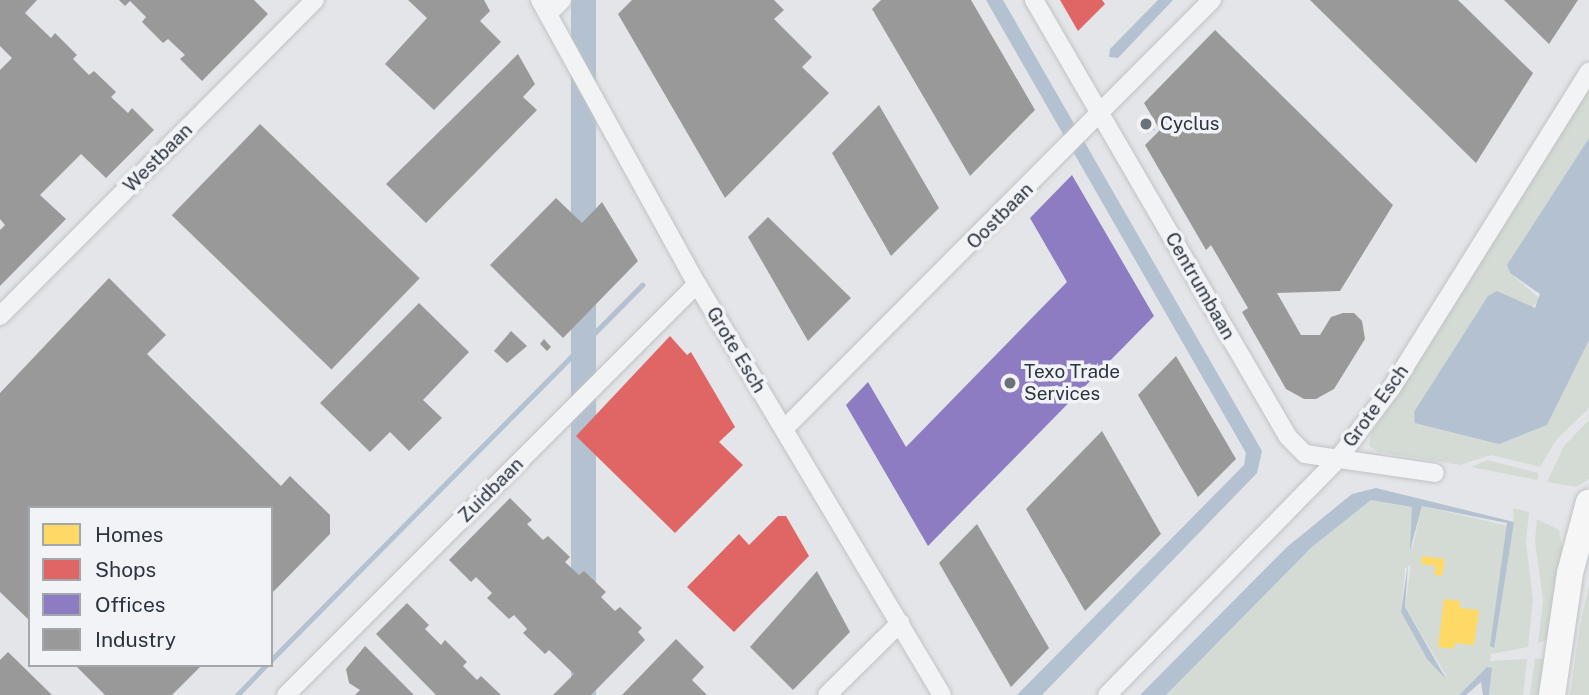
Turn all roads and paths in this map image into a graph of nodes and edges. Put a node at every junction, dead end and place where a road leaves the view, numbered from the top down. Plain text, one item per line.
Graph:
1 (315, 0) edge
2 (562, 0) edge
3 (1034, 0) edge
4 (1212, 0) edge
5 (544, 7) edge
6 (1589, 72) edge
7 (1100, 116) junction
8 (697, 284) junction
9 (0, 316) edge
10 (784, 429) junction
11 (1338, 459) junction
12 (1435, 473) dead end
13 (1589, 502) edge
14 (1589, 567) edge
15 (900, 623) junction
16 (286, 695) edge
17 (827, 695) edge
18 (942, 695) edge
19 (1107, 695) edge
20 (1552, 695) edge
21 (1566, 695) edge

1 - 9 street, Westbaan
2 - 5 street
3 - 7 street, Centrumbaan
4 - 7 street, Oostbaan
5 - 8 street, Grote Esch
6 - 11 street, Grote Esch
7 - 10 street, Oostbaan
7 - 11 street, Centrumbaan
8 - 10 street, Grote Esch
8 - 16 street, Zuidbaan
10 - 15 street, Grote Esch
11 - 12 street, Centrumbaan
11 - 19 street, Grote Esch
13 - 20 main road
14 - 21 main road
15 - 17 street
15 - 18 street, Grote Esch

